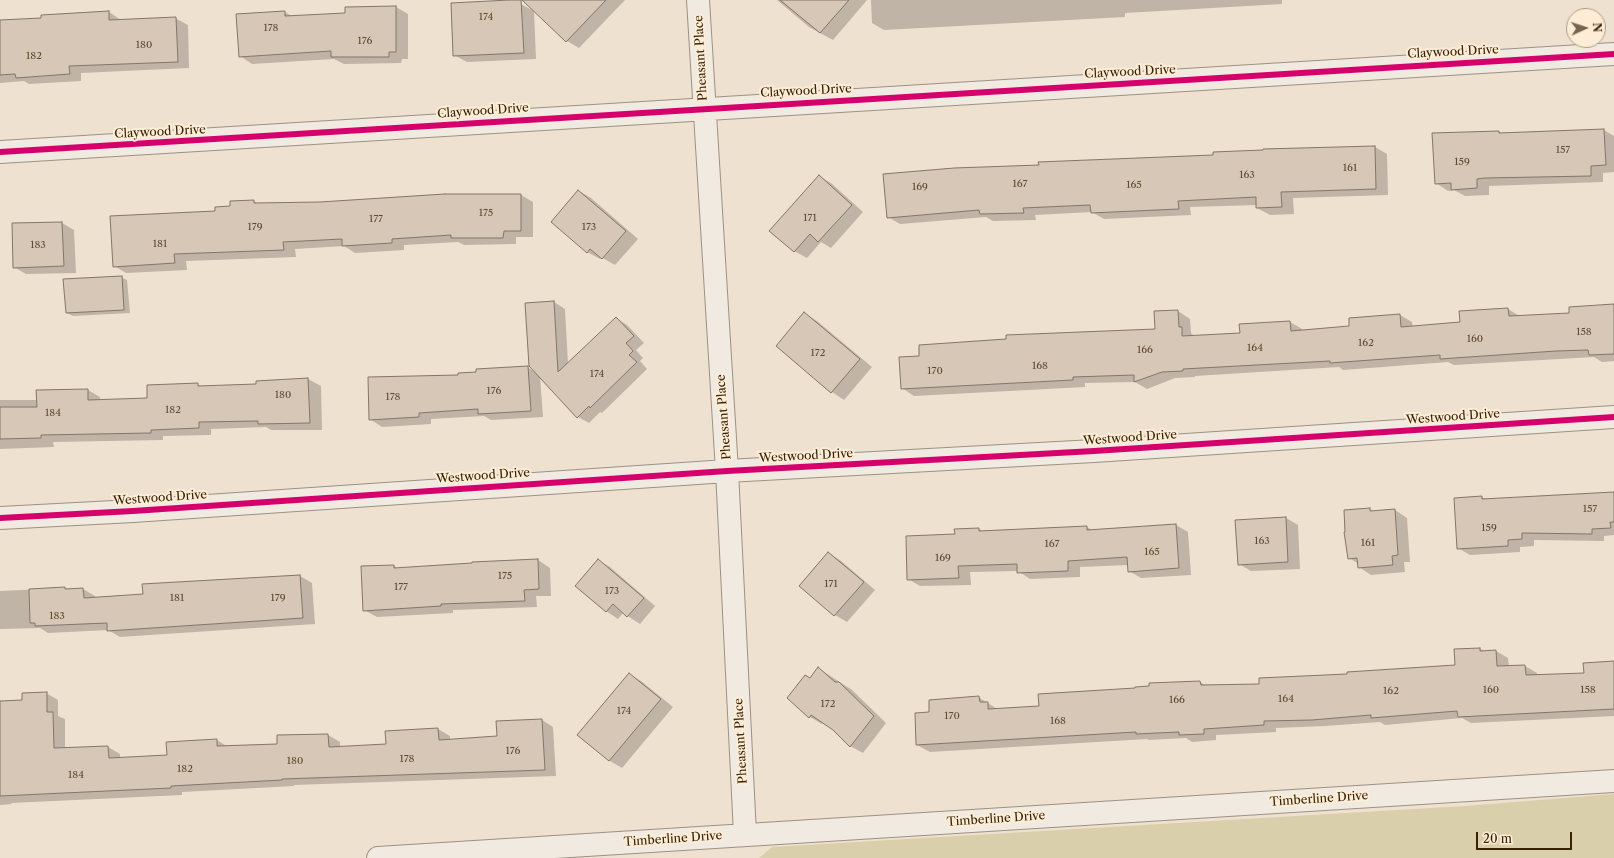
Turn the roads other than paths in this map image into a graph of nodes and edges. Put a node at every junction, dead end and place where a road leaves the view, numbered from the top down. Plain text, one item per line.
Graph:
1 (698, 0) edge
2 (1614, 54) edge
3 (704, 108) junction
4 (0, 152) edge
5 (1614, 417) edge
6 (727, 471) junction
7 (0, 518) edge
8 (1614, 781) edge
9 (745, 834) junction
10 (378, 858) edge

1 - 3 street, Pheasant Place
2 - 3 street, Claywood Drive
3 - 4 street, Claywood Drive
3 - 6 street, Pheasant Place
5 - 6 street, Westwood Drive
6 - 7 street, Westwood Drive
6 - 9 street, Pheasant Place
8 - 9 street, Timberline Drive
9 - 10 street, Timberline Drive

